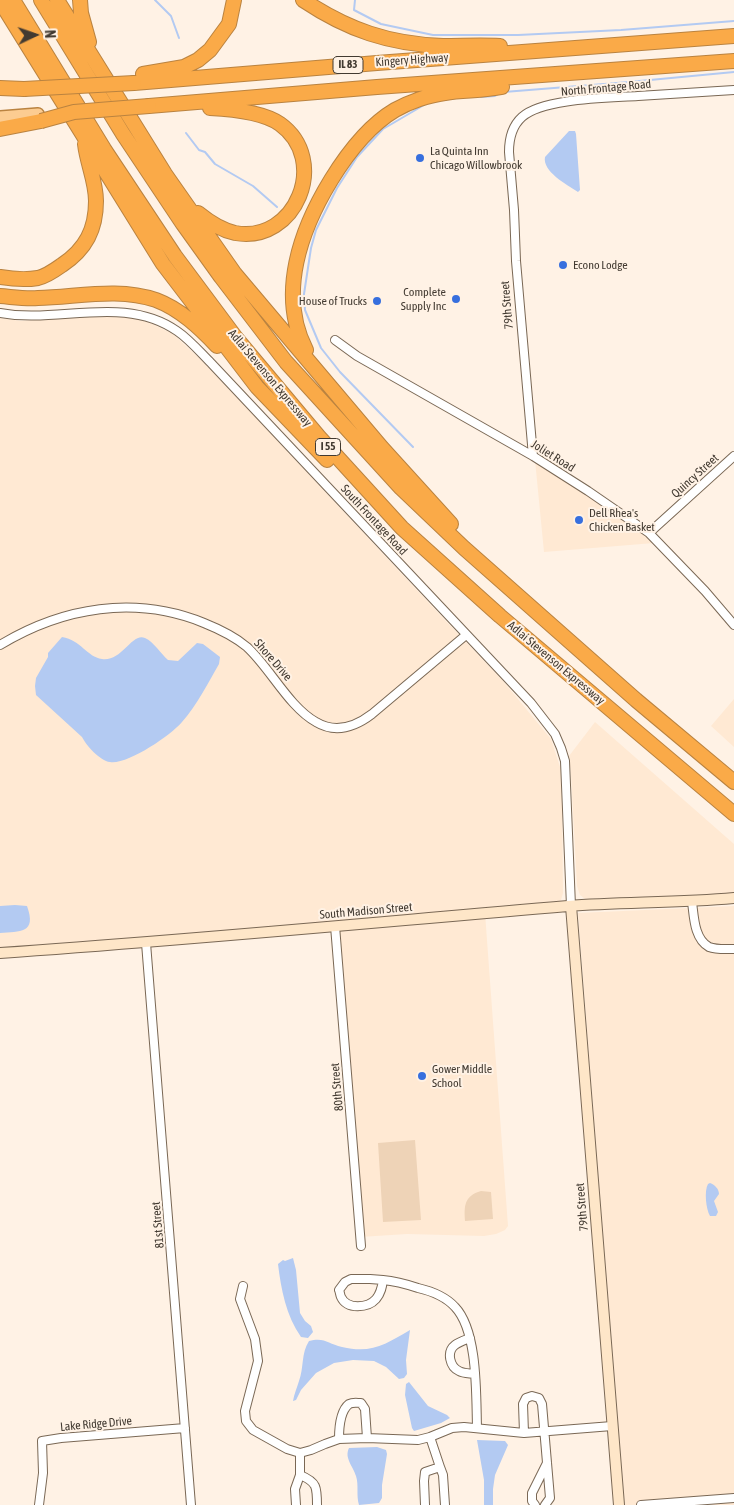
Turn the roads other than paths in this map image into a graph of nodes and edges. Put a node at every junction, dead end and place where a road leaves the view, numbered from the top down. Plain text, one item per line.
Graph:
1 (13, 0) edge
2 (41, 0) edge
3 (58, 0) edge
4 (80, 0) edge
5 (234, 0) edge
6 (303, 0) edge
7 (0, 1) edge
8 (734, 36) edge
9 (561, 50) junction
10 (734, 61) edge
11 (97, 63) junction
12 (563, 74) junction
13 (132, 80) junction
14 (0, 89) edge
15 (734, 90) edge
16 (155, 106) junction
17 (0, 117) edge
18 (40, 117) junction
19 (0, 129) edge
20 (83, 134) junction
21 (509, 152) joint
22 (165, 174) junction
23 (0, 277) edge
24 (0, 296) edge
25 (0, 313) edge
26 (335, 340) dead end
27 (317, 370) junction
28 (257, 387) junction
29 (533, 456) junction
30 (734, 456) edge
31 (402, 528) junction
32 (648, 533) junction
33 (483, 566) junction
34 (734, 625) edge
35 (466, 635) junction
36 (0, 645) edge
37 (734, 782) edge
38 (734, 814) edge
39 (734, 898) edge
40 (692, 902) junction
41 (571, 906) junction
42 (336, 926) junction
43 (146, 943) junction
44 (734, 949) edge
45 (0, 953) edge
46 (361, 1246) dead end
47 (383, 1280) junction
48 (243, 1286) dead end
49 (470, 1338) junction
50 (475, 1374) junction
51 (612, 1426) junction
52 (477, 1427) junction
53 (185, 1428) junction
54 (544, 1431) junction
55 (524, 1433) junction
56 (430, 1437) junction
57 (367, 1438) junction
58 (340, 1439) junction
59 (300, 1453) junction
60 (547, 1464) junction
61 (440, 1466) junction
62 (300, 1475) junction
63 (734, 1498) edge
64 (39, 1505) edge
65 (191, 1505) edge
66 (296, 1505) edge
67 (317, 1505) edge
68 (425, 1505) edge
69 (445, 1505) edge
70 (536, 1505) edge
71 (545, 1505) edge
72 (619, 1505) edge
73 (641, 1505) edge

1 - 31 highway, Adlai Stevenson Expressway / I 55
2 - 33 highway, Adlai Stevenson Expressway / I 55
3 - 11 highway
4 - 11 highway
5 - 13 highway
6 - 9 highway
7 - 20 highway
8 - 9 highway, Kingery Highway / IL 83
9 - 13 highway, Kingery Highway / IL 83
10 - 12 highway, Kingery Highway / IL 83
11 - 22 highway
12 - 16 highway, Kingery Highway / IL 83
12 - 27 highway
13 - 14 highway, bridge
15 - 21 street, North Frontage Road
16 - 18 highway, Kingery Highway / IL 83, bridge
16 - 22 highway
17 - 18 main road
18 - 19 highway, Kingery Highway
20 - 23 highway
20 - 28 highway
21 - 29 street, 79th Street
22 - 27 highway
24 - 28 highway
25 - 35 street, South Frontage Road
26 - 29 street, Joliet Road
27 - 33 highway
28 - 31 highway
29 - 32 street, Joliet Road
30 - 32 street, Quincy Street
31 - 38 highway, Adlai Stevenson Expressway / I 55
32 - 34 street, Joliet Road
33 - 37 highway, Adlai Stevenson Expressway / I 55
35 - 36 street, Shore Drive
35 - 41 street, South Frontage Road
39 - 40 street, South Madison Street
40 - 41 street, South Madison Street
40 - 44 street
41 - 42 street, South Madison Street
41 - 51 street, 79th Street
42 - 43 street, South Madison Street
42 - 46 street, 80th Street
43 - 45 street, South Madison Street
43 - 53 street, 81st Street
47 - 47 street
47 - 49 street
48 - 59 street
49 - 50 street
49 - 50 street
50 - 52 street
51 - 54 street
51 - 72 street, 79th Street
52 - 55 street
52 - 56 street
53 - 64 street, Lake Ridge Drive
53 - 65 street, 81st Street
54 - 55 street
54 - 55 street
54 - 60 street
56 - 57 street
56 - 61 street
57 - 58 street
57 - 58 street
58 - 59 street
59 - 62 street
60 - 70 street
60 - 71 street
61 - 68 street
61 - 69 street
62 - 66 street
62 - 67 street
63 - 73 street

